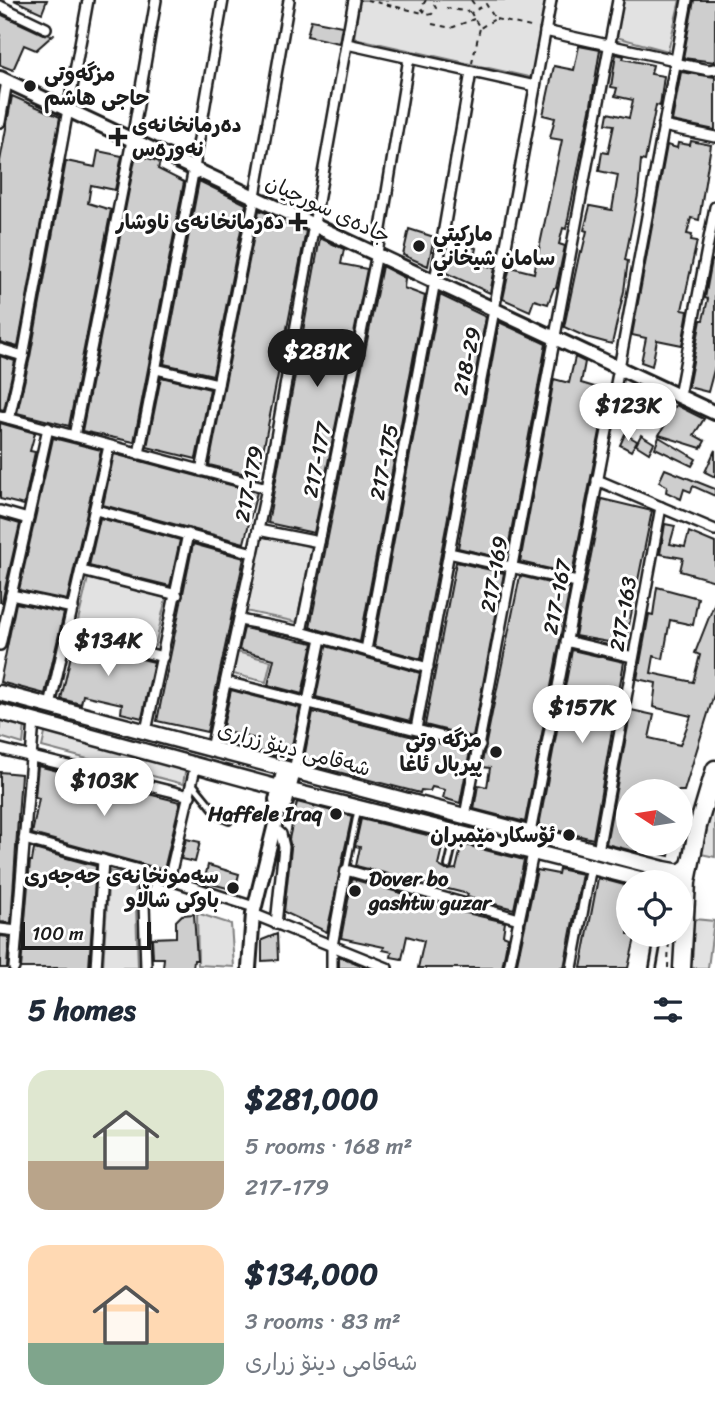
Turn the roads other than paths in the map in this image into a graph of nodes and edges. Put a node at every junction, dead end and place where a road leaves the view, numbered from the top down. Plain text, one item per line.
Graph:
1 (88, 0) edge
2 (156, 0) edge
3 (223, 0) edge
4 (289, 0) edge
5 (354, 0) edge
6 (551, 0) edge
7 (618, 0) edge
8 (687, 0) edge
9 (0, 6) edge
10 (46, 28) dead end
11 (543, 30) junction
12 (347, 44) junction
13 (610, 46) junction
14 (410, 58) junction
15 (675, 62) junction
16 (471, 68) junction
17 (715, 69) edge
18 (4, 80) edge
19 (535, 86) junction
20 (68, 110) junction
21 (0, 122) edge
22 (663, 126) junction
23 (715, 137) edge
24 (132, 140) junction
25 (194, 168) junction
26 (255, 196) junction
27 (715, 207) edge
28 (314, 224) junction
29 (377, 253) junction
30 (435, 281) junction
31 (496, 310) junction
32 (555, 337) junction
33 (0, 349) edge
34 (23, 356) junction
35 (619, 368) junction
36 (156, 369) junction
37 (218, 384) junction
38 (679, 396) junction
39 (715, 413) edge
40 (4, 417) edge
41 (48, 428) junction
42 (74, 436) junction
43 (109, 446) junction
44 (139, 454) junction
45 (201, 471) junction
46 (597, 480) junction
47 (267, 488) junction
48 (661, 507) junction
49 (96, 510) junction
50 (0, 511) edge
51 (28, 519) junction
52 (258, 530) junction
53 (715, 530) edge
54 (188, 534) junction
55 (319, 542) junction
56 (253, 553) junction
57 (449, 553) junction
58 (513, 568) junction
59 (82, 571) junction
60 (577, 582) junction
61 (11, 595) junction
62 (177, 595) junction
63 (73, 608) junction
64 (3, 620) edge
65 (240, 620) junction
66 (302, 632) junction
67 (68, 633) junction
68 (321, 638) junction
69 (566, 641) junction
70 (0, 645) edge
71 (366, 650) junction
72 (163, 657) junction
73 (633, 657) junction
74 (428, 668) junction
75 (226, 682) junction
76 (0, 693) edge
77 (309, 704) junction
78 (50, 706) junction
79 (0, 712) edge
80 (34, 721) junction
81 (416, 729) junction
82 (146, 732) junction
83 (480, 746) junction
84 (211, 749) junction
85 (0, 750) edge
86 (30, 758) junction
87 (196, 764) junction
88 (715, 769) edge
89 (289, 770) junction
90 (192, 783) junction
91 (284, 789) junction
92 (190, 796) junction
93 (358, 807) junction
94 (466, 816) junction
95 (229, 821) dead end
96 (274, 828) junction
97 (456, 832) junction
98 (530, 834) junction
99 (24, 839) junction
100 (598, 851) junction
101 (533, 853) junction
102 (692, 858) junction
103 (103, 860) junction
104 (448, 866) dead end
105 (591, 866) junction
106 (346, 870) junction
107 (649, 870) edge
108 (683, 870) edge
109 (689, 870) edge
110 (143, 872) junction
111 (616, 873) edge
112 (169, 880) junction
113 (254, 910) junction
114 (519, 919) junction
115 (276, 924) junction
116 (0, 929) edge
117 (17, 931) junction
118 (332, 946) junction
119 (657, 947) edge
120 (680, 947) edge
121 (14, 968) edge
122 (96, 968) edge
123 (146, 968) edge
124 (249, 968) edge
125 (332, 968) edge
126 (387, 968) edge
127 (509, 968) edge
128 (572, 968) edge
129 (653, 968) edge
130 (682, 968) edge

1 - 20 street
2 - 24 street
3 - 25 street
4 - 26 street
5 - 12 street, 217-179
6 - 11 street, 218-29
7 - 13 street, 217-169
8 - 15 street, 217-167
9 - 10 street
11 - 13 street
11 - 19 street, 218-29
12 - 14 street
12 - 28 street, 217-179
13 - 15 street
13 - 32 street, 217-169
14 - 16 street
14 - 29 street, 217-177
15 - 17 street
15 - 22 street, 217-167
16 - 19 street
16 - 30 street, 217-175
18 - 20 street, جادەی سورچیان
18 - 21 street
19 - 31 street, 218-29
20 - 24 street, جادەی سورچیان
20 - 34 street
22 - 23 street
22 - 35 street, 217-167
24 - 25 street, جادەی سورچیان
24 - 42 street
25 - 26 street, جادەی سورچیان
25 - 36 street
26 - 28 street, جادەی سورچیان
26 - 37 street
27 - 38 street
28 - 29 street, جادەی سورچیان
28 - 47 street, 217-179
29 - 30 street, جادەی سورچیان
29 - 55 street, 217-177
30 - 31 street, جادەی سورچیان
30 - 71 street, 217-175
31 - 32 street, جادەی سورچیان
31 - 57 street, 218-29
32 - 35 street, جادەی سورچیان
32 - 58 street, 217-169
33 - 34 street
34 - 40 street
35 - 38 street, جادەی سورچیان
35 - 46 street, 217-167
36 - 37 street
36 - 44 street
37 - 45 street
38 - 39 street, جادەی سورچیان
40 - 41 street
41 - 42 street
41 - 51 street
42 - 43 street
43 - 44 street
43 - 49 street
44 - 45 street
45 - 47 street
46 - 48 street
46 - 60 street, 217-167
47 - 52 street, 217-179
48 - 53 street
48 - 73 street, 217-163
49 - 54 street
49 - 59 street
50 - 51 street
51 - 61 street
52 - 55 street
52 - 56 street, 217-179
54 - 56 street
54 - 62 street
55 - 66 street, 217-177
56 - 65 street, 217-179
57 - 58 street
57 - 74 street, 218-29
58 - 60 street
58 - 83 street, 217-169
59 - 62 street
59 - 63 street
60 - 69 street, 217-167
61 - 63 street
61 - 64 street
62 - 72 street
63 - 67 street
64 - 70 street
65 - 66 street
65 - 75 street, 217-179
66 - 68 street
67 - 72 street
67 - 78 street
68 - 71 street
68 - 77 street
69 - 73 street
69 - 98 street, 217-167
71 - 74 street
72 - 82 street
73 - 100 street, 217-163
74 - 81 street, 218-29
75 - 77 street
75 - 84 street, 217-179
76 - 78 main road, شەقامی دینۆ زراری
77 - 81 street
77 - 89 street
78 - 82 main road, شەقامی دینۆ زراری
79 - 80 main road, شەقامی دینۆ زراری
80 - 86 street
80 - 87 main road, شەقامی دینۆ زراری
81 - 83 street
82 - 84 main road, شەقامی دینۆ زراری
83 - 94 street, 217-169
84 - 89 main road, شەقامی دینۆ زراری
85 - 86 street
86 - 92 street
86 - 99 street
87 - 90 street
87 - 91 main road, شەقامی دینۆ زراری
88 - 102 highway
89 - 91 street
89 - 94 main road, شەقامی دینۆ زراری
90 - 92 street
90 - 95 lane
91 - 93 main road, شەقامی دینۆ زراری
91 - 96 street
92 - 112 street
93 - 97 main road, شەقامی دینۆ زراری
93 - 106 lane
94 - 98 main road, شەقامی دینۆ زراری
96 - 113 street
96 - 115 street
97 - 101 main road, شەقامی دینۆ زراری
97 - 104 lane
98 - 100 main road, شەقامی دینۆ زراری
99 - 103 street
99 - 117 street
100 - 107 main road, شەقامی دینۆ زراری
101 - 105 main road, شەقامی دینۆ زراری
101 - 114 street
102 - 108 main road, شەقامی دینۆ زراری
102 - 109 highway
103 - 110 street
103 - 122 street
105 - 111 main road, شەقامی دینۆ زراری
105 - 128 street
106 - 114 street
106 - 118 street
110 - 112 street
110 - 123 street
112 - 113 street
113 - 115 street
113 - 124 street
114 - 127 street
115 - 118 street
116 - 117 street
117 - 121 street
118 - 125 street
118 - 126 street
119 - 129 lane
120 - 130 highway

